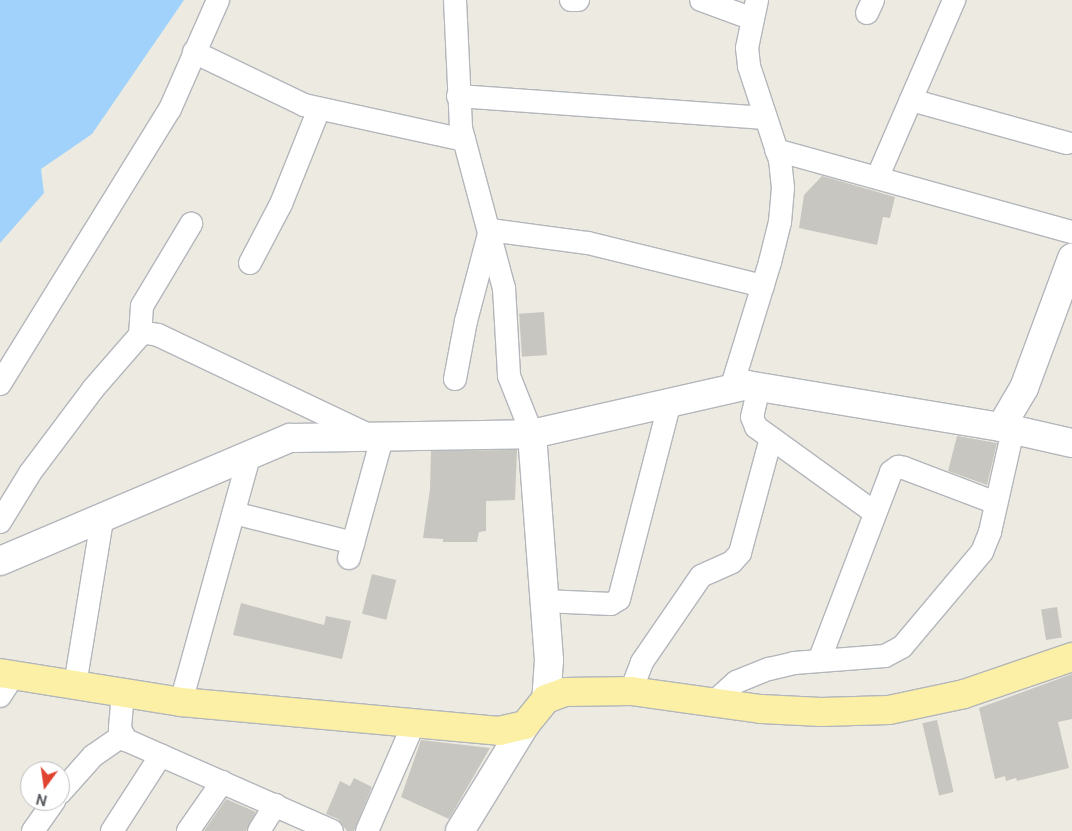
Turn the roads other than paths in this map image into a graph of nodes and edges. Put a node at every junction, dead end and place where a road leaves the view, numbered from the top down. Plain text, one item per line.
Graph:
1 (218, 0) edge
2 (455, 0) edge
3 (571, 0) edge
4 (578, 0) edge
5 (701, 0) edge
6 (954, 0) edge
7 (755, 10) edge
8 (194, 52) junction
9 (458, 96) junction
10 (911, 100) junction
11 (319, 109) junction
12 (765, 118) junction
13 (464, 140) junction
14 (1067, 143) dead end
15 (776, 150) junction
16 (878, 176) junction
17 (191, 224) dead end
18 (490, 230) junction
19 (1072, 232) edge
20 (1072, 258) edge
21 (250, 262) dead end
22 (763, 286) junction
23 (140, 335) junction
24 (455, 379) dead end
25 (0, 384) edge
26 (760, 387) junction
27 (731, 389) junction
28 (670, 402) junction
29 (1007, 429) junction
30 (532, 434) junction
31 (378, 438) junction
32 (771, 438) junction
33 (1072, 443) edge
34 (249, 456) junction
35 (996, 503) junction
36 (874, 512) junction
37 (234, 513) junction
38 (102, 520) junction
39 (0, 522) edge
40 (0, 561) edge
41 (544, 601) junction
42 (1072, 657) edge
43 (819, 661) junction
44 (4, 682) edge
45 (75, 685) junction
46 (631, 691) junction
47 (123, 693) junction
48 (546, 699) junction
49 (181, 702) junction
50 (714, 702) junction
51 (414, 723) junction
52 (525, 725) junction
53 (122, 736) junction
54 (161, 755) junction
55 (70, 782) edge
56 (222, 782) junction
57 (276, 805) junction
58 (47, 811) edge
59 (33, 831) edge
60 (112, 831) edge
61 (188, 831) edge
62 (259, 831) edge
63 (332, 831) edge
64 (367, 831) edge
65 (460, 831) edge

1 - 8 street
2 - 9 street
3 - 4 street
5 - 7 street
6 - 10 street
7 - 12 street
8 - 11 street
8 - 25 street
9 - 12 street
9 - 13 street
10 - 14 street
10 - 16 street
11 - 13 street
11 - 21 street
12 - 15 street
13 - 18 street
15 - 16 street
15 - 22 street
16 - 19 street
17 - 23 street
18 - 22 street
18 - 24 street
18 - 30 street
20 - 29 street
22 - 27 street
23 - 31 street
23 - 39 street
26 - 27 street
26 - 29 street
26 - 32 street
27 - 28 street
28 - 30 street
28 - 41 street
29 - 33 street
29 - 35 street
30 - 31 street
30 - 41 street
31 - 34 street
31 - 37 street
32 - 36 street
32 - 46 street
34 - 37 street
34 - 38 street
35 - 36 street
35 - 43 street
36 - 43 street
37 - 49 street
38 - 40 street
38 - 45 street
41 - 48 street
42 - 50 main road
43 - 50 street
44 - 45 main road
45 - 47 main road
46 - 48 main road
46 - 50 main road
47 - 49 main road
47 - 53 street
48 - 52 main road
49 - 51 main road
51 - 52 main road
51 - 64 street
52 - 65 street
53 - 54 street
53 - 55 street
54 - 56 street
54 - 60 street
56 - 57 street
56 - 61 street
57 - 62 street
57 - 63 street
58 - 59 street

